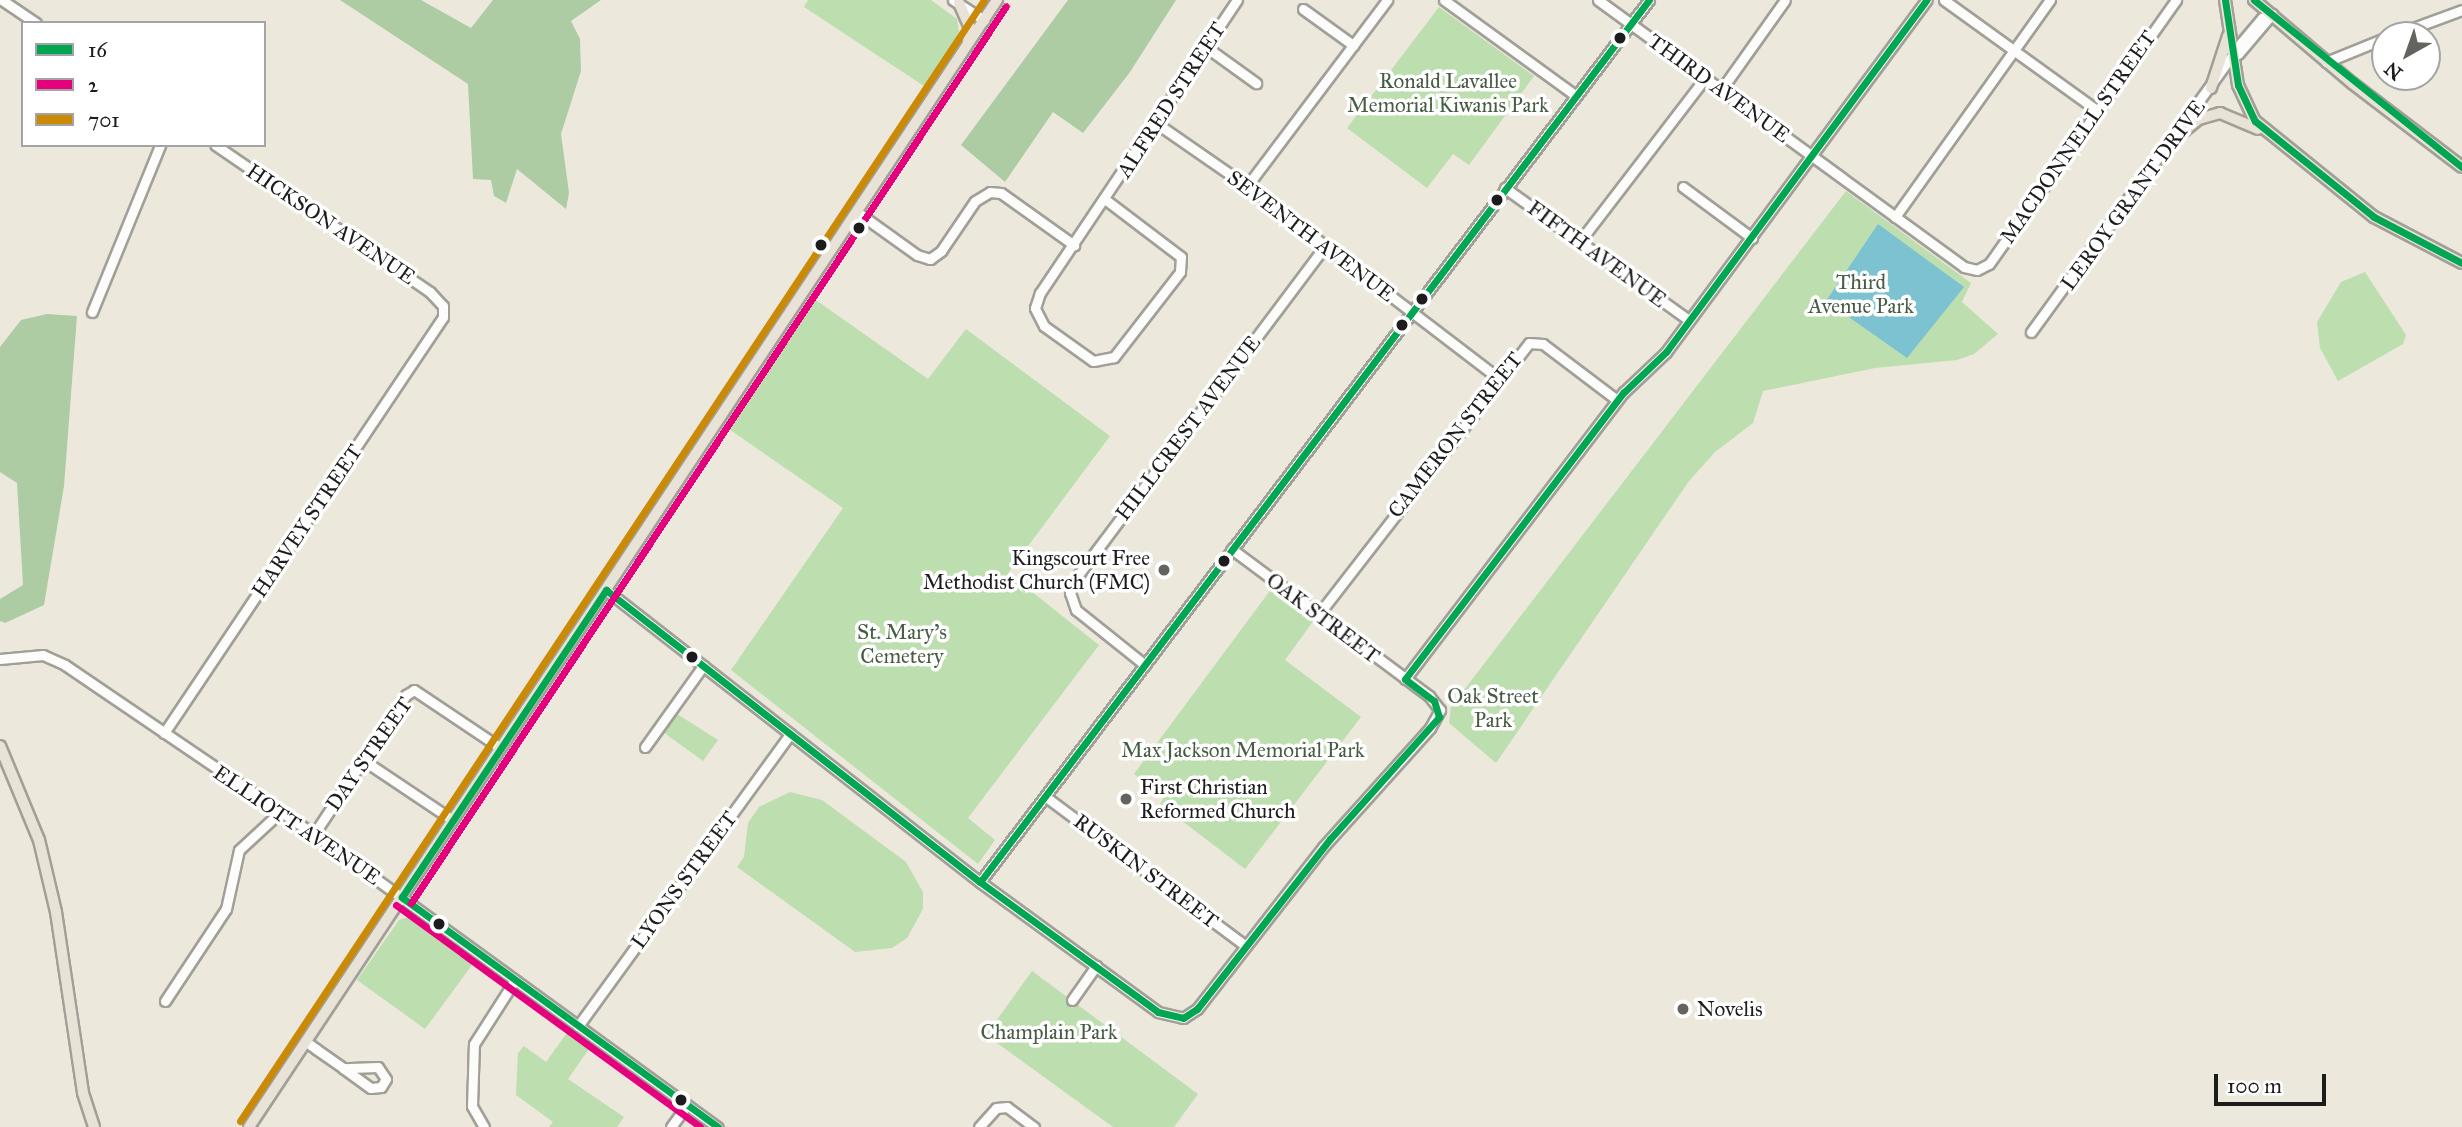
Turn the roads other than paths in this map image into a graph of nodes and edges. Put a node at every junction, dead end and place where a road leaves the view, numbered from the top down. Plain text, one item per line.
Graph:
1 (2, 0) edge
2 (998, 0) edge
3 (1237, 0) edge
4 (1387, 0) edge
5 (1444, 0) edge
6 (1598, 0) edge
7 (1649, 0) edge
8 (1785, 0) edge
9 (1926, 0) edge
10 (1944, 0) edge
11 (2050, 0) edge
12 (2176, 0) edge
13 (2224, 0) edge
14 (2254, 0) edge
15 (956, 2) edge
16 (1303, 9) dead end
17 (2462, 10) edge
18 (2272, 14) junction
19 (984, 20) junction
20 (2230, 20) junction
21 (33, 21) edge
22 (2432, 21) edge
23 (1631, 24) junction
24 (968, 44) junction
25 (2371, 44) edge
26 (1353, 45) junction
27 (1206, 47) junction
28 (2015, 49) junction
29 (2234, 57) junction
30 (2326, 62) junction
31 (1705, 78) junction
32 (1256, 83) dead end
33 (2211, 88) junction
34 (1721, 90) junction
35 (1576, 96) junction
36 (2098, 111) junction
37 (1156, 123) junction
38 (2270, 136) junction
39 (2174, 139) junction
40 (159, 147) edge
41 (218, 147) edge
42 (1812, 157) junction
43 (2462, 167) edge
44 (1247, 186) junction
45 (1683, 187) dead end
46 (1505, 188) junction
47 (1106, 200) junction
48 (857, 212) junction
49 (1895, 217) junction
50 (1752, 238) junction
51 (1580, 241) junction
52 (1074, 245) junction
53 (1324, 247) junction
54 (2462, 263) edge
55 (1977, 270) joint
56 (443, 306) joint
57 (92, 312) dead end
58 (1412, 312) junction
59 (1689, 320) junction
60 (2031, 332) dead end
61 (1498, 378) junction
62 (1617, 400) junction
63 (1232, 549) junction
64 (606, 590) junction
65 (1318, 615) junction
66 (0, 659) edge
67 (1145, 665) junction
68 (703, 666) junction
69 (1405, 679) junction
70 (164, 733) junction
71 (790, 734) junction
72 (0, 746) edge
73 (499, 747) junction
74 (645, 747) dead end
75 (363, 761) junction
76 (1046, 797) junction
77 (280, 812) junction
78 (451, 819) junction
79 (314, 834) junction
80 (980, 882) junction
81 (402, 897) junction
82 (1246, 946) junction
83 (1096, 966) junction
84 (515, 980) junction
85 (1072, 1000) dead end
86 (165, 1001) dead end
87 (578, 1026) junction
88 (304, 1041) junction
89 (343, 1068) dead end
90 (687, 1105) junction
91 (94, 1127) edge
92 (250, 1127) edge
93 (484, 1127) edge
94 (671, 1127) edge
95 (718, 1127) edge
96 (979, 1127) edge
97 (1034, 1127) edge

1 - 21 street
2 - 19 main road
3 - 27 street, ALFRED STREET
4 - 26 street
5 - 35 street
6 - 23 street, THIRD AVENUE
7 - 23 street
8 - 34 street
9 - 42 street
10 - 28 street
11 - 28 street
12 - 36 street, MACDONNELL STREET
13 - 20 main road
14 - 18 main road
15 - 19 street
15 - 24 main road
16 - 26 street
17 - 22 street
18 - 29 street, LEROY GRANT DRIVE
18 - 30 main road
19 - 24 main road
20 - 29 main road
20 - 33 main road
23 - 31 street, THIRD AVENUE
23 - 35 street
24 - 48 main road
25 - 30 street
26 - 44 street
27 - 32 street
27 - 37 street, ALFRED STREET
28 - 36 street
28 - 49 street
29 - 33 street, LEROY GRANT DRIVE
29 - 38 main road
30 - 43 main road
31 - 34 street, THIRD AVENUE
31 - 51 street
33 - 39 street, LEROY GRANT DRIVE
34 - 42 street, THIRD AVENUE
35 - 46 street
36 - 55 street, MACDONNELL STREET
37 - 44 street, SEVENTH AVENUE
37 - 47 street, ALFRED STREET
38 - 39 main road
38 - 54 main road
39 - 60 street, LEROY GRANT DRIVE
40 - 57 street
41 - 56 street, HICKSON AVENUE
42 - 49 street, THIRD AVENUE
42 - 50 street
44 - 53 street, SEVENTH AVENUE
45 - 50 street
46 - 51 street, FIFTH AVENUE
46 - 58 street
47 - 52 street, ALFRED STREET
47 - 52 street, ALFRED STREET
48 - 52 street
48 - 64 main road
49 - 55 street, THIRD AVENUE
50 - 59 street
51 - 59 street, FIFTH AVENUE
53 - 58 street, SEVENTH AVENUE
53 - 67 street, HILLCREST AVENUE
56 - 70 street, HARVEY STREET
58 - 61 street, SEVENTH AVENUE
58 - 63 street
59 - 62 street
61 - 62 street, CAMERON STREET
61 - 65 street, CAMERON STREET
62 - 69 street
63 - 65 street, OAK STREET
63 - 67 street
64 - 68 street
64 - 73 main road
65 - 69 street, OAK STREET
66 - 70 street, ELLIOTT AVENUE
67 - 76 street
68 - 71 street
68 - 74 street
69 - 82 street, OAK STREET
70 - 77 street, ELLIOTT AVENUE
71 - 80 street
71 - 87 street, LYONS STREET
72 - 91 main road
73 - 75 street, DAY STREET
73 - 78 main road
75 - 78 street
75 - 79 street, DAY STREET
76 - 80 street
76 - 82 street, RUSKIN STREET
77 - 79 street, ELLIOTT AVENUE
77 - 86 street
78 - 81 main road
79 - 81 street, ELLIOTT AVENUE
80 - 83 street
81 - 84 street, ELLIOTT AVENUE
81 - 88 main road
82 - 83 street
83 - 85 street
84 - 87 street, ELLIOTT AVENUE
84 - 93 street
87 - 90 street, ELLIOTT AVENUE
88 - 89 street
88 - 92 main road
90 - 94 street
90 - 95 street, ELLIOTT AVENUE
96 - 97 street

